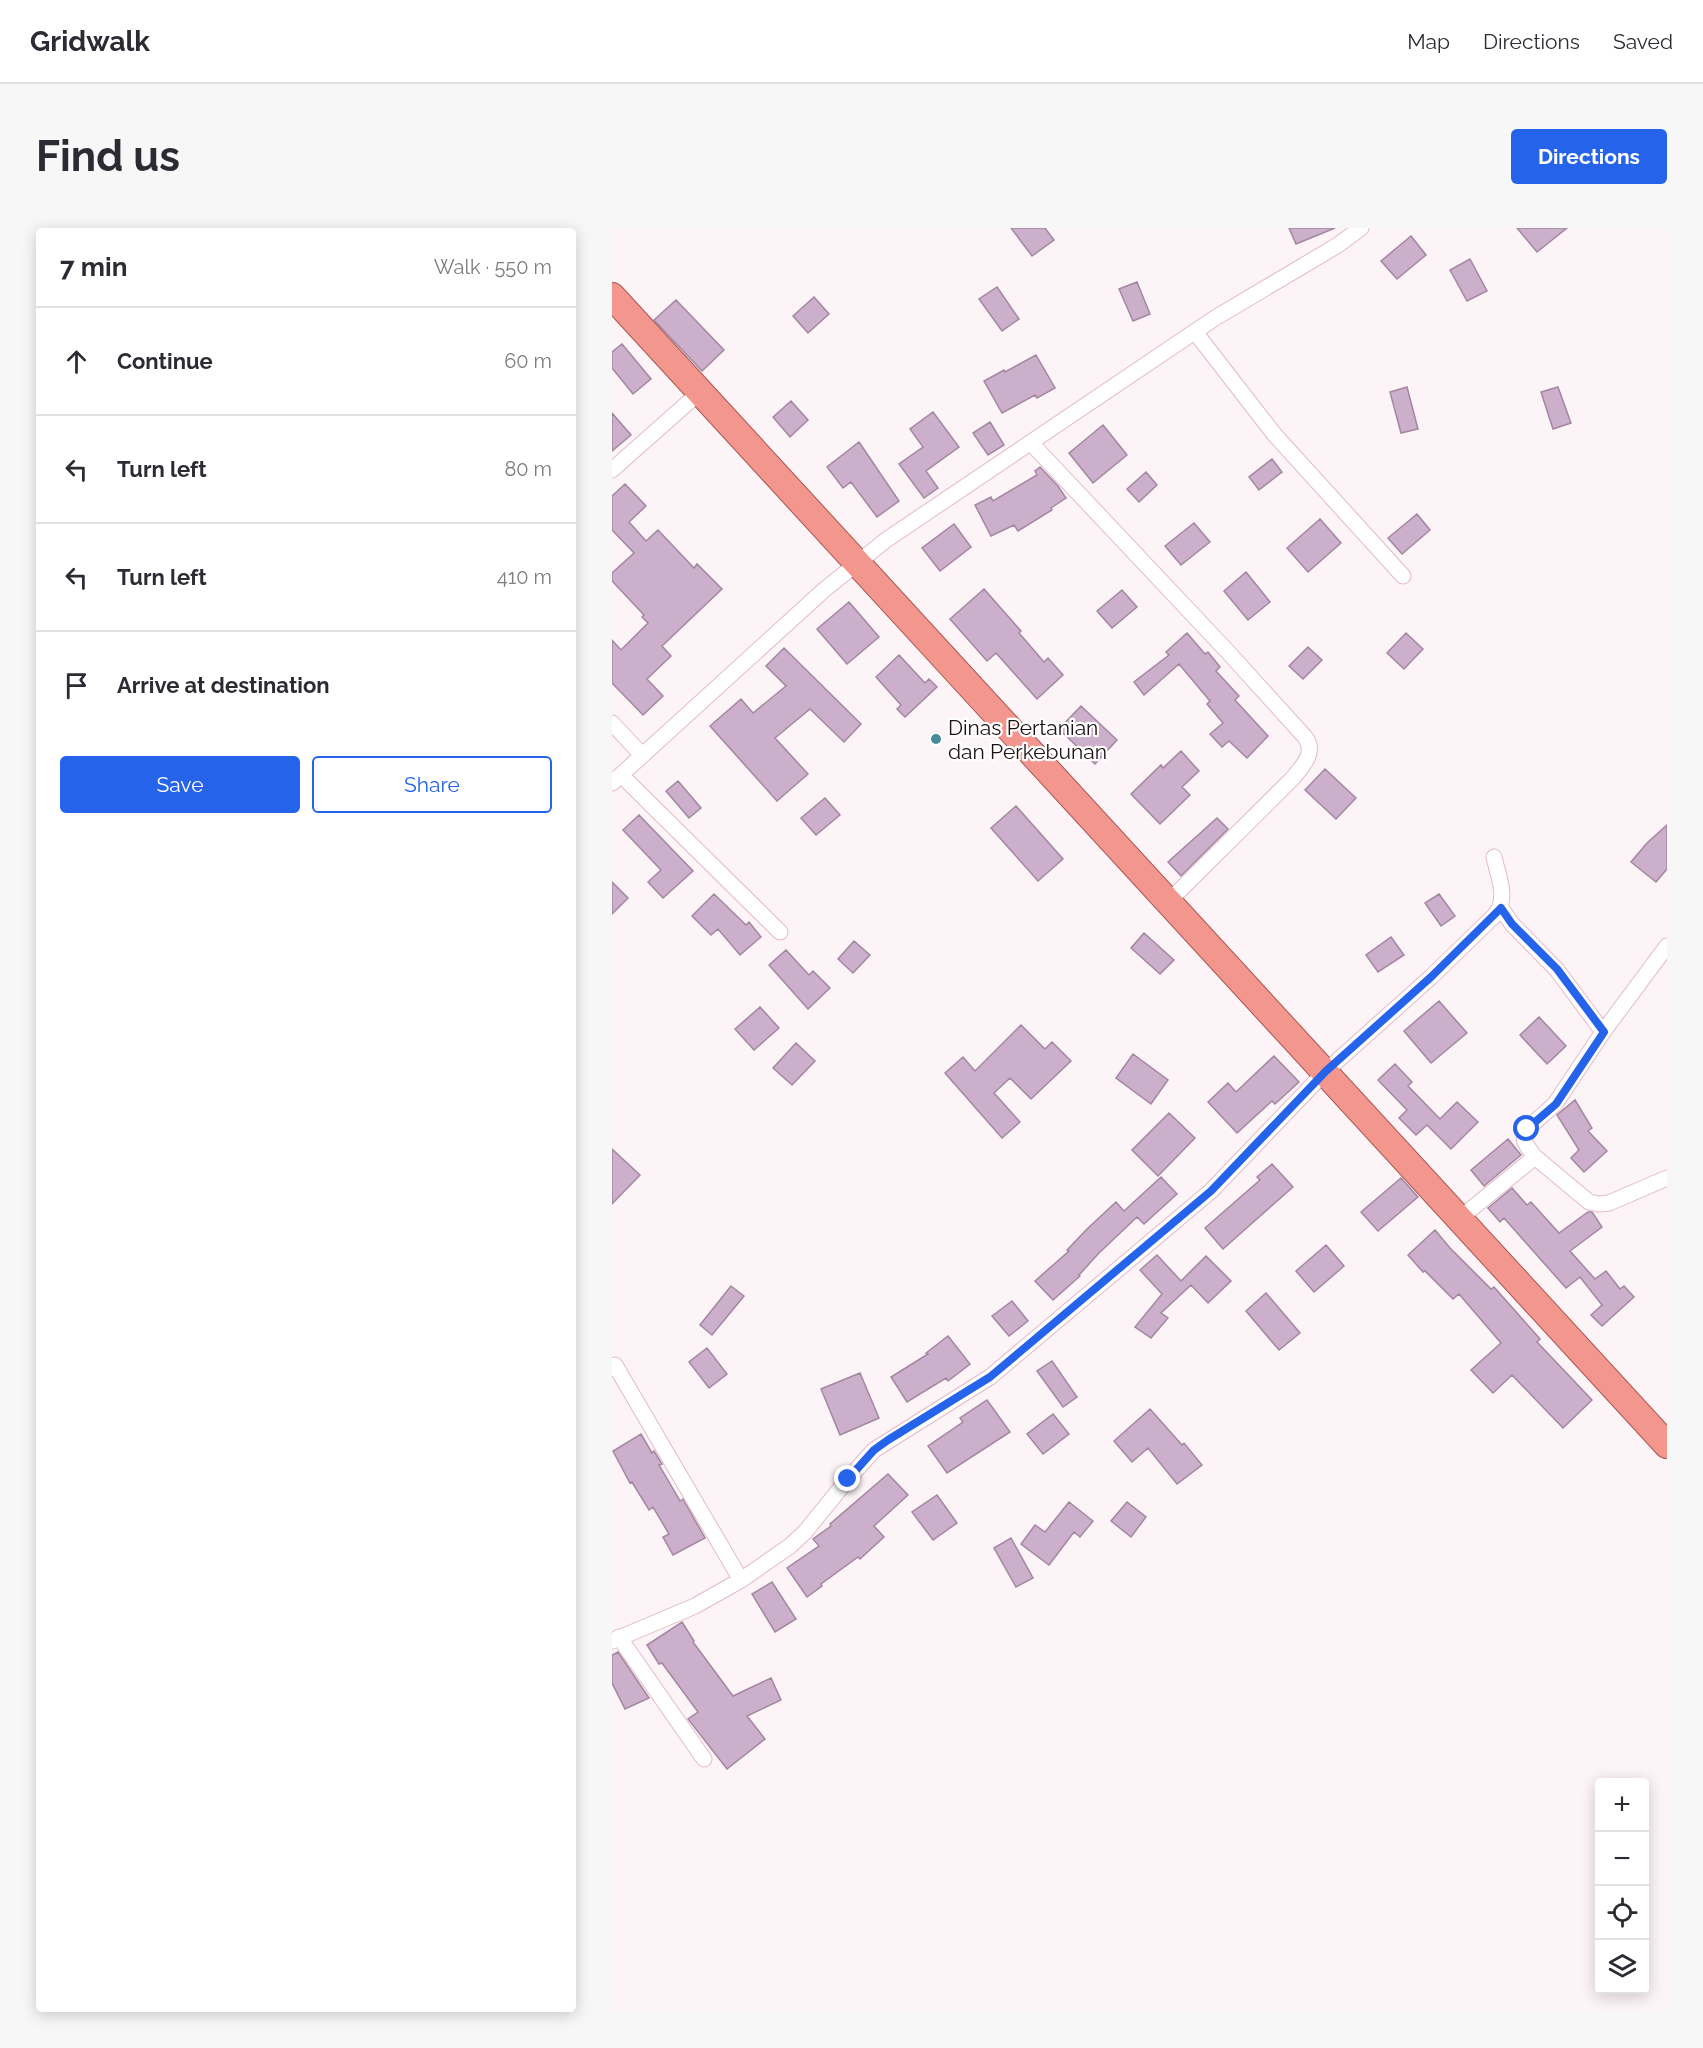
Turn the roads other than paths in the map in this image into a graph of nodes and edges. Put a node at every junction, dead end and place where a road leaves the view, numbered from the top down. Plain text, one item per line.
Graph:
1 (1361, 228) edge
2 (629, 314) edge
3 (1195, 332) junction
4 (700, 392) junction
5 (1030, 443) junction
6 (612, 470) edge
7 (856, 563) junction
8 (1403, 576) dead end
9 (612, 723) edge
10 (642, 755) junction
11 (616, 779) edge
12 (1494, 857) dead end
13 (1168, 902) junction
14 (1501, 908) junction
15 (780, 932) dead end
16 (1667, 946) edge
17 (1604, 1032) junction
18 (1326, 1071) junction
19 (1535, 1157) junction
20 (1667, 1178) edge
21 (1458, 1219) junction
22 (615, 1365) dead end
23 (1667, 1445) edge
24 (741, 1580) junction
25 (616, 1639) edge
26 (705, 1759) dead end

1 - 3 street
2 - 4 highway
3 - 5 street
3 - 8 street
4 - 6 street
4 - 7 highway
5 - 7 street
5 - 13 street
7 - 10 street
7 - 13 highway
9 - 10 street
10 - 11 street
11 - 15 street
12 - 14 street
13 - 18 highway
14 - 17 street
14 - 18 street
16 - 17 street
17 - 19 street
18 - 21 highway
18 - 24 street
19 - 20 street
19 - 21 street
21 - 23 highway
22 - 24 street
24 - 25 street
25 - 26 street

